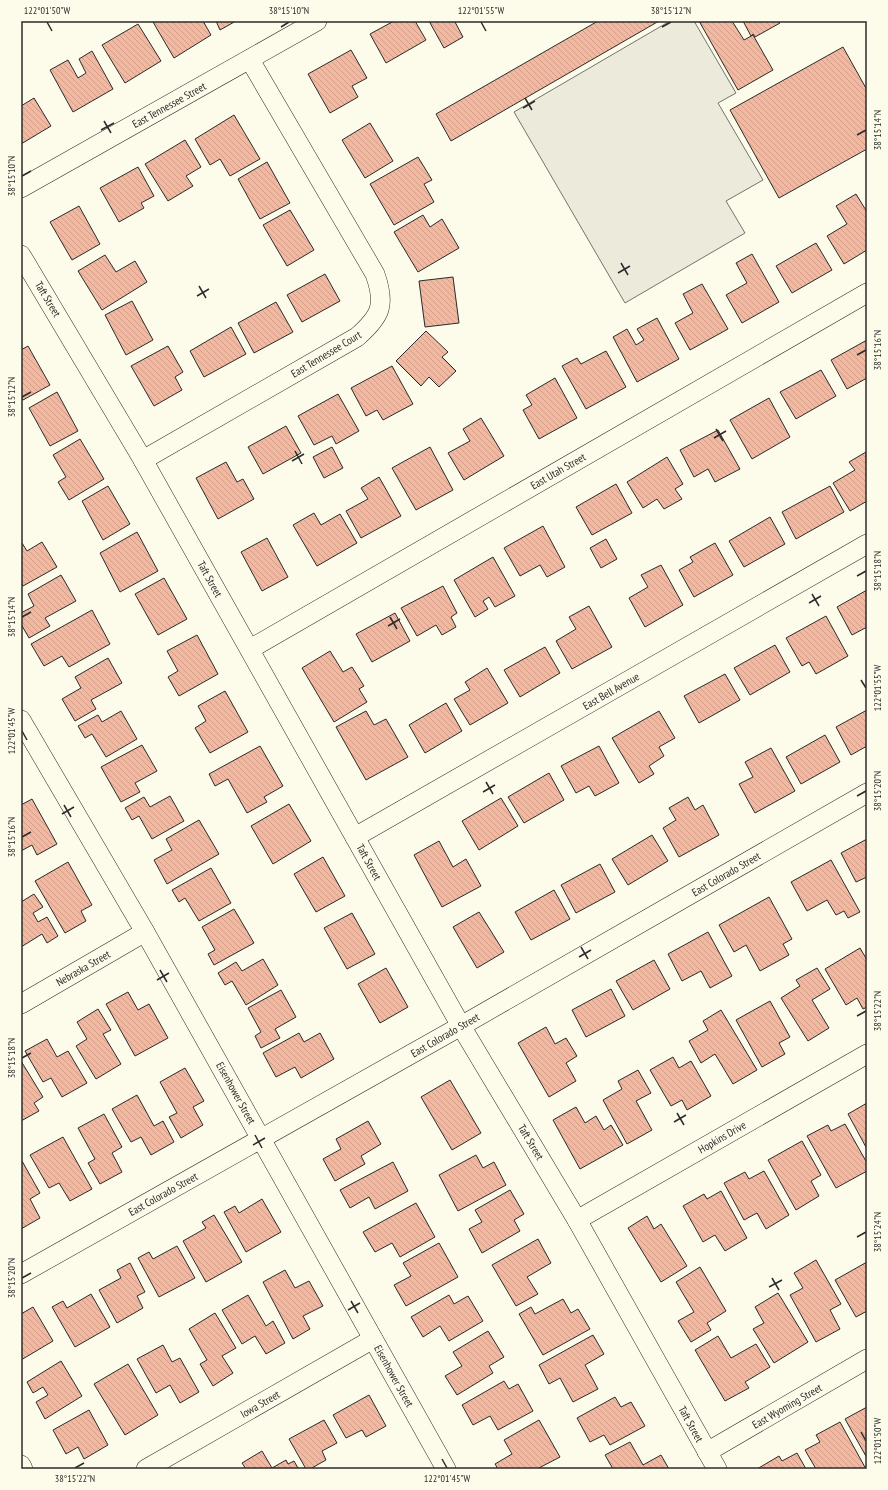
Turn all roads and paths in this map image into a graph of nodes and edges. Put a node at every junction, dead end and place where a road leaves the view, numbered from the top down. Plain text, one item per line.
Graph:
1 (317, 21) edge
2 (250, 60) junction
3 (21, 188) edge
4 (21, 254) edge
5 (867, 293) edge
6 (144, 460) junction
7 (867, 544) edge
8 (250, 649) junction
9 (23, 728) edge
10 (867, 792) edge
11 (355, 837) junction
12 (145, 932) junction
13 (21, 1004) edge
14 (462, 1026) junction
15 (867, 1054) edge
16 (261, 1139) junction
17 (577, 1220) junction
18 (21, 1274) edge
19 (374, 1339) junction
20 (867, 1359) edge
21 (707, 1452) junction
22 (21, 1465) edge
23 (23, 1469) edge
24 (146, 1469) edge
25 (446, 1469) edge
26 (717, 1469) edge

1 - 2 street, East Tennessee Street
2 - 3 street, East Tennessee Street
2 - 6 street, East Tennessee Court
4 - 6 street, Taft Street
5 - 8 street, East Utah Street
6 - 8 street, Taft Street
7 - 11 street, East Bell Avenue
8 - 11 street, Taft Street
9 - 12 street, Eisenhower Street
10 - 14 street, East Colorado Street
11 - 14 street, Taft Street
12 - 13 street, Nebraska Street
12 - 16 street, Eisenhower Street
14 - 16 street, East Colorado Street
14 - 17 street, Taft Street
15 - 17 street, Hopkins Drive
16 - 18 street, East Colorado Street
16 - 19 street, Eisenhower Street
17 - 21 street, Taft Street
19 - 24 street, Iowa Street
19 - 25 street, Eisenhower Street
20 - 21 street, East Wyoming Street
21 - 26 street, Taft Street
22 - 23 street

